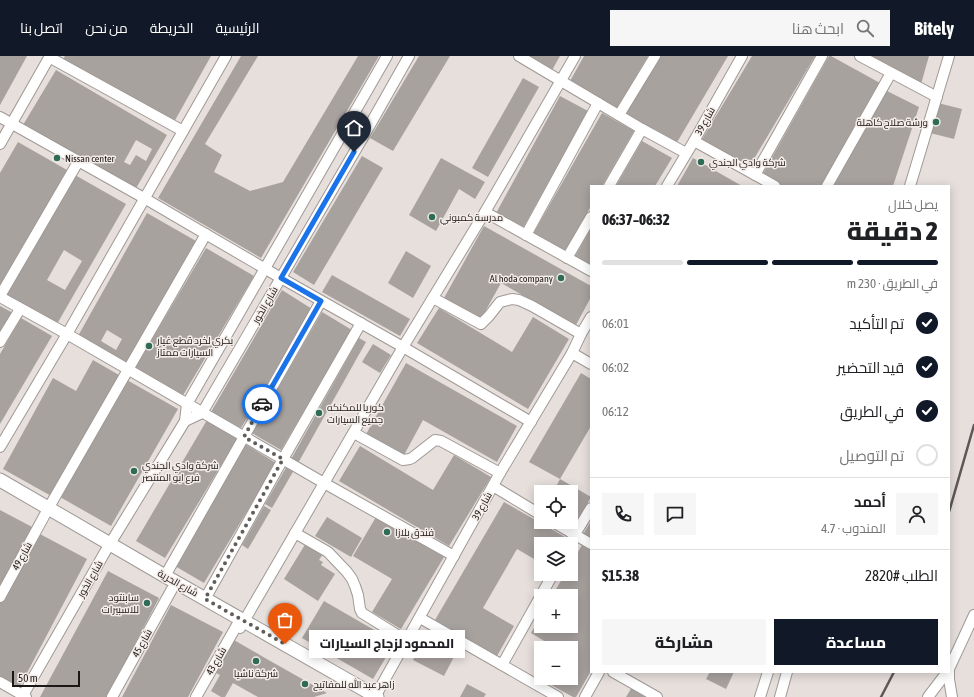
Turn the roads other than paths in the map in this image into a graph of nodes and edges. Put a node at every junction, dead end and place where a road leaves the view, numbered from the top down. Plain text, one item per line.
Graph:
1 (226, 56) edge
2 (387, 56) edge
3 (409, 56) edge
4 (519, 56) edge
5 (575, 56) edge
6 (654, 56) edge
7 (742, 56) edge
8 (822, 56) edge
9 (860, 56) edge
10 (950, 56) edge
11 (50, 57) edge
12 (891, 73) junction
13 (561, 81) junction
14 (937, 97) junction
15 (598, 103) junction
16 (619, 115) junction
17 (0, 117) edge
18 (12, 124) junction
19 (344, 130) junction
20 (642, 130) junction
21 (183, 131) junction
22 (362, 140) junction
23 (694, 141) junction
24 (0, 144) edge
25 (686, 154) junction
26 (78, 162) junction
27 (755, 175) junction
28 (610, 185) edge
29 (668, 185) edge
30 (773, 185) edge
31 (828, 185) edge
32 (910, 185) edge
33 (144, 198) junction
34 (485, 212) junction
35 (590, 219) edge
36 (206, 234) junction
37 (526, 235) junction
38 (567, 258) junction
39 (265, 268) junction
40 (590, 270) edge
41 (281, 278) junction
42 (0, 297) edge
43 (433, 298) junction
44 (321, 301) junction
45 (20, 309) junction
46 (590, 319) edge
47 (361, 323) junction
48 (66, 334) junction
49 (581, 334) junction
50 (0, 342) edge
51 (404, 347) junction
52 (572, 354) junction
53 (590, 363) edge
54 (128, 369) junction
55 (188, 404) junction
56 (202, 413) junction
57 (185, 421) junction
58 (531, 422) junction
59 (354, 433) junction
60 (244, 437) junction
61 (0, 447) edge
62 (283, 459) junction
63 (500, 473) junction
64 (0, 480) edge
65 (324, 483) junction
66 (493, 486) junction
67 (0, 490) edge
68 (590, 510) edge
69 (534, 511) edge
70 (46, 512) junction
71 (565, 529) edge
72 (295, 533) junction
73 (575, 535) junction
74 (590, 543) edge
75 (108, 548) junction
76 (454, 556) junction
77 (165, 576) junction
78 (549, 581) edge
79 (172, 589) junction
80 (0, 597) edge
81 (205, 599) junction
82 (974, 615) edge
83 (420, 618) junction
84 (241, 625) junction
85 (407, 641) junction
86 (502, 665) junction
87 (950, 667) edge
88 (598, 673) edge
89 (615, 673) edge
90 (768, 673) edge
91 (786, 673) edge
92 (947, 673) edge
93 (948, 673) edge
94 (0, 682) edge
95 (24, 696) edge
96 (112, 697) edge
97 (196, 697) edge
98 (373, 697) edge
99 (558, 697) edge
100 (585, 697) edge
101 (657, 697) edge
102 (760, 697) edge
103 (780, 697) edge
104 (928, 697) edge
105 (952, 697) edge

1 - 21 street
2 - 19 street, شارع الخور
3 - 22 street, شارع الخور
4 - 13 street
5 - 13 street, شارع 43
6 - 16 street
7 - 23 street, شارع 39
8 - 27 street
9 - 12 street
10 - 14 street
11 - 18 street
11 - 21 street
12 - 14 street
12 - 31 street
13 - 15 street
13 - 34 street, شارع 43
14 - 32 street
15 - 16 street
15 - 37 street
16 - 20 street
17 - 18 street
18 - 24 street
18 - 26 street
19 - 22 street
19 - 39 street, شارع الخور
20 - 25 street
20 - 28 street
21 - 33 street
22 - 41 street, شارع الخور
23 - 25 street, شارع 39
23 - 27 street
25 - 29 street, شارع 39
26 - 33 street
26 - 42 street
27 - 30 street
33 - 36 street
33 - 48 street
34 - 37 street
34 - 43 street, شارع 43
35 - 38 street
36 - 39 street
36 - 54 street, شارع 49
37 - 38 street
38 - 40 street
39 - 41 street
39 - 55 street, شارع الخور
41 - 44 street
41 - 56 street, شارع الخور
42 - 45 street
43 - 49 street
43 - 51 street, شارع 43
44 - 47 street
44 - 60 street
45 - 48 street
45 - 50 street
46 - 49 street, شارع 39
47 - 51 street
47 - 62 street
48 - 54 street
48 - 61 street
49 - 52 street, شارع 39
51 - 58 street
51 - 59 street, شارع 43
52 - 53 street
52 - 58 street, شارع 39
54 - 55 street
54 - 70 street, شارع 49
55 - 56 street
55 - 57 street, شارع الخور
56 - 57 street
56 - 60 street
57 - 75 street, شارع الخور
58 - 63 street, شارع 39
59 - 63 street
59 - 65 street, شارع 43
60 - 62 street
60 - 77 street
62 - 65 street
62 - 81 street
63 - 66 street, شارع 39
64 - 70 main road, شارع الحرية
65 - 72 street, شارع 43
65 - 76 street
66 - 69 street
66 - 76 street, شارع 39
67 - 70 main road, شارع الحرية
68 - 73 street
70 - 75 main road, شارع الحرية
70 - 80 street, شارع 49
71 - 73 street
72 - 84 street, شارع 43
72 - 85 street
73 - 74 street
75 - 77 main road, شارع الحرية
75 - 79 main road, شارع الحرية
75 - 95 street, شارع الخور
76 - 83 street, شارع 39
77 - 81 main road, شارع الحرية
78 - 86 street
79 - 84 main road, شارع الحرية
79 - 96 street, شارع 45
81 - 84 main road, شارع الحرية
82 - 87 street
83 - 85 street, شارع 39
83 - 86 street
84 - 97 street, شارع 43
84 - 98 main road, شارع الحرية
85 - 98 street, شارع 39
86 - 99 street
88 - 100 street
89 - 101 street
90 - 102 street
91 - 103 street
92 - 104 street
93 - 105 street
94 - 95 street

